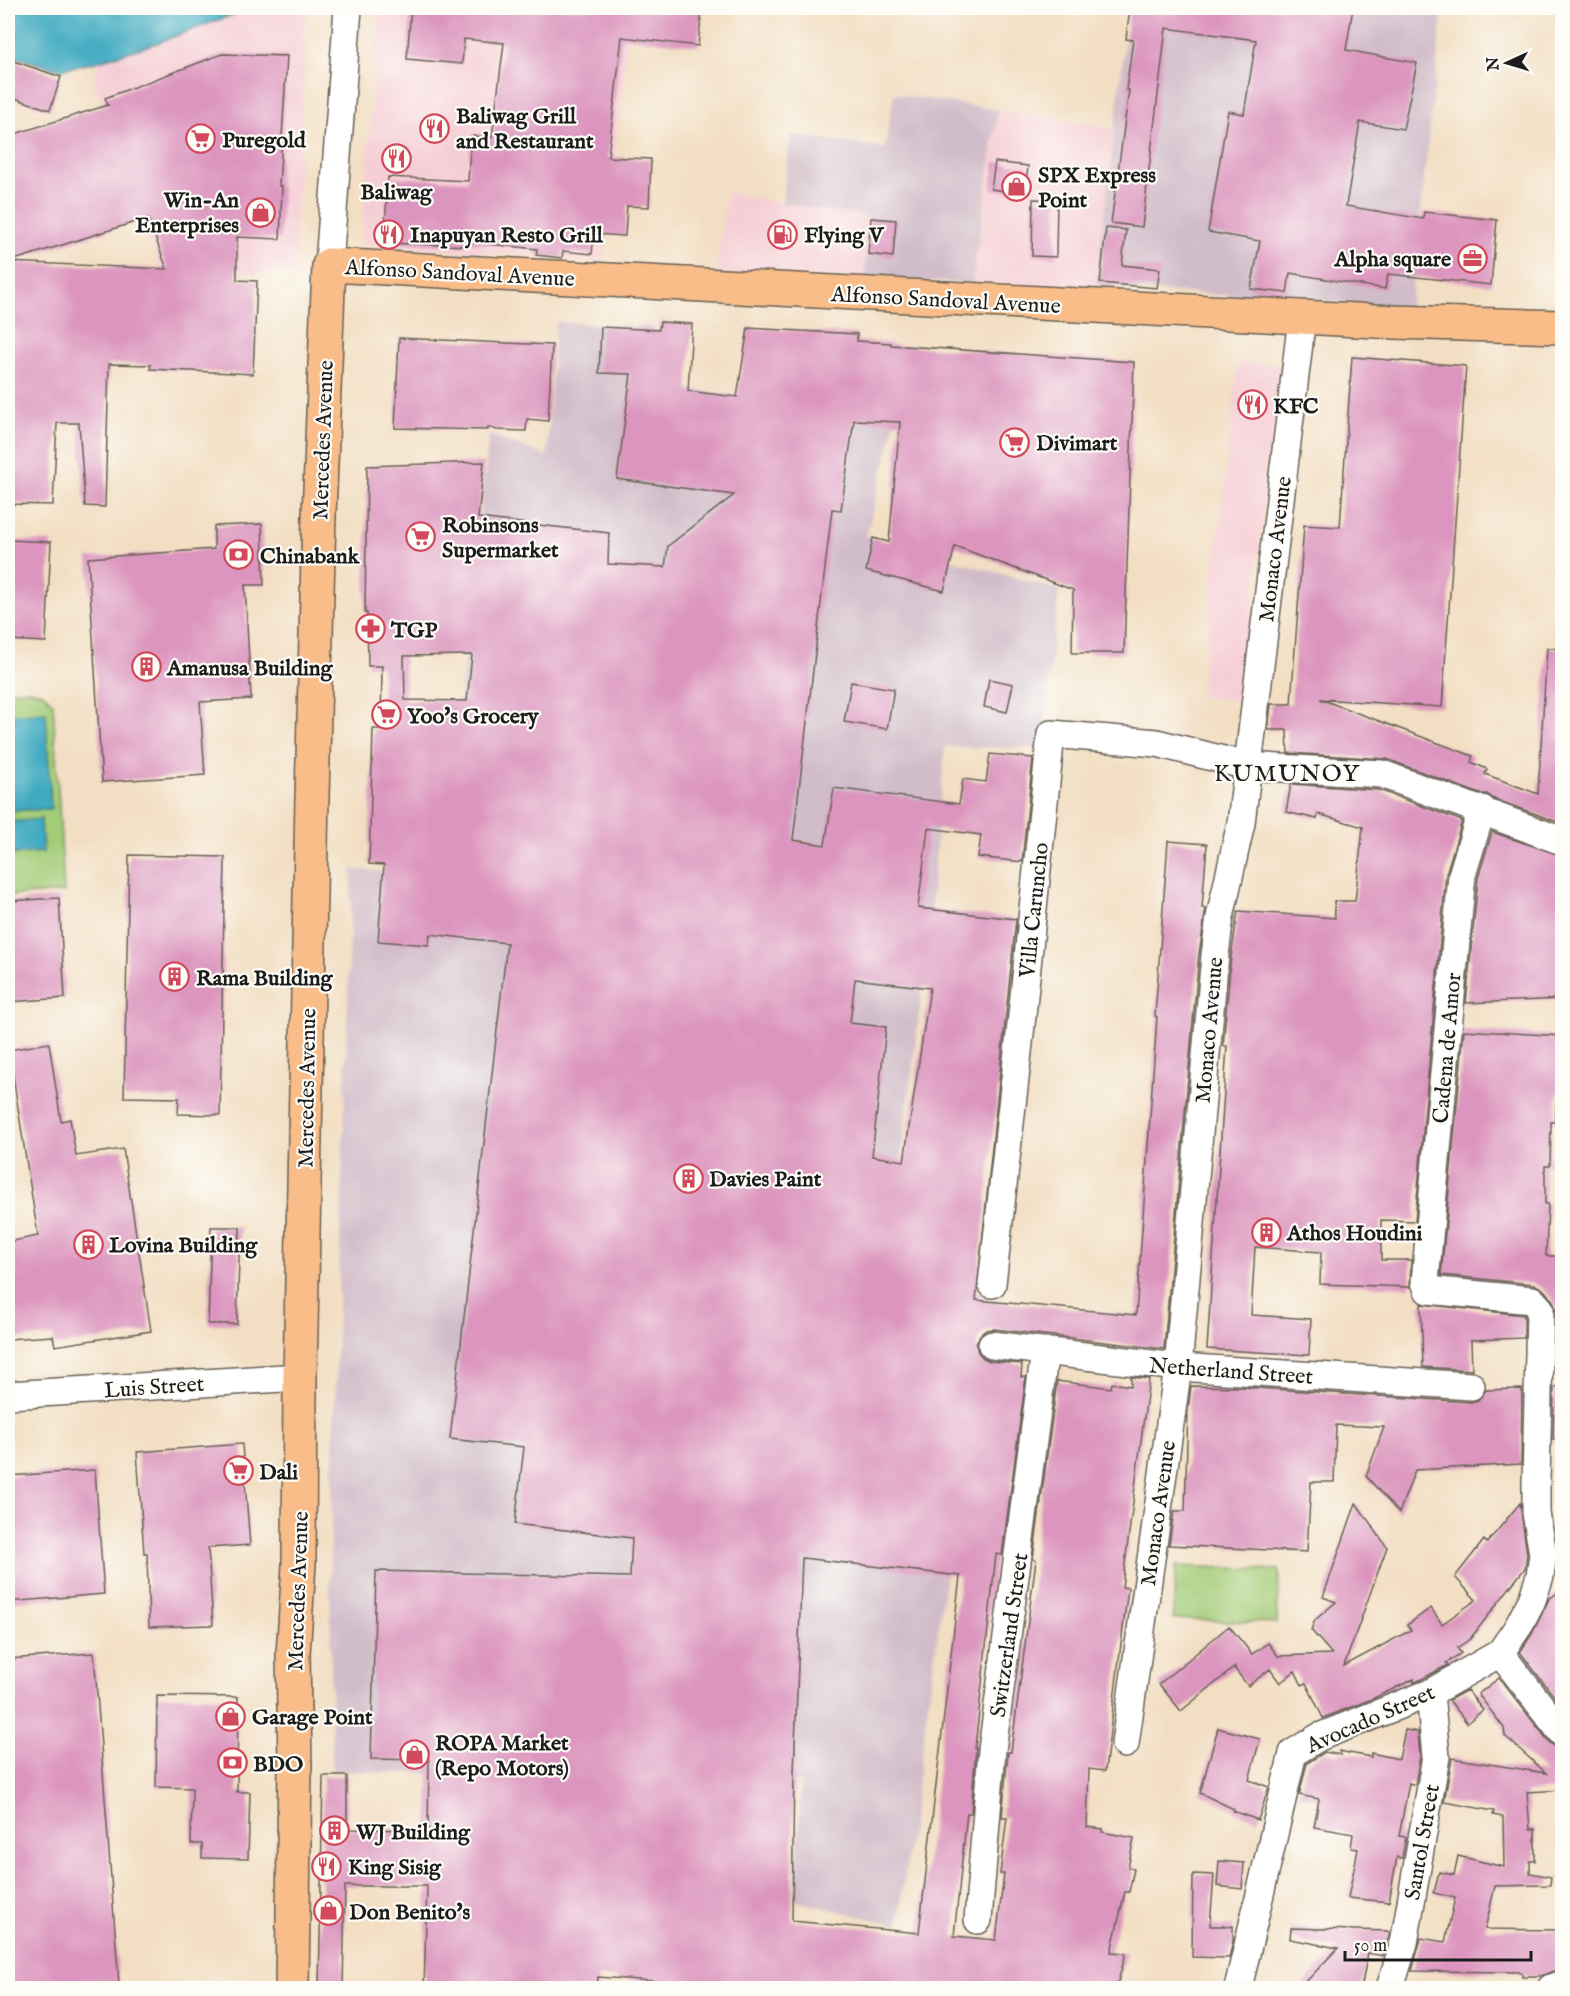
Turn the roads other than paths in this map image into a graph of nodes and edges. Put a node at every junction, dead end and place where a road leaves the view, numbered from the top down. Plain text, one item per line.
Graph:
1 (348, 8) edge
2 (329, 265) junction
3 (1302, 318) junction
4 (1563, 327) edge
5 (1247, 766) junction
6 (1482, 809) junction
7 (1563, 841) edge
8 (992, 1284) dead end
9 (992, 1345) dead end
10 (1045, 1351) junction
11 (1178, 1367) junction
12 (300, 1377) junction
13 (1470, 1386) dead end
14 (8, 1395) edge
15 (1543, 1554) joint
16 (1500, 1653) junction
17 (1430, 1693) junction
18 (1563, 1733) edge
19 (1125, 1744) dead end
20 (978, 1920) dead end
21 (1563, 1984) edge
22 (292, 1989) edge
23 (1238, 1989) edge
24 (1390, 1989) edge
25 (1551, 1989) edge

1 - 2 street, Mercedes Avenue
2 - 3 main road, Alfonso Sandoval Avenue
2 - 12 main road, Mercedes Avenue
3 - 4 main road, Alfonso Sandoval Avenue
3 - 5 street, Monaco Avenue
5 - 6 street
5 - 8 street, Villa Caruncho
5 - 11 street, Monaco Avenue
6 - 7 street
6 - 15 street, Cadena de Amor
9 - 10 street, Netherland Street
10 - 11 street, Netherland Street
10 - 20 street, Switzerland Street
11 - 13 street, Netherland Street
11 - 19 street, Monaco Avenue
12 - 14 street, Luis Street
12 - 22 main road, Mercedes Avenue
15 - 16 street, Avocado Street
16 - 17 street, Avocado Street
16 - 18 street
17 - 23 street, Avocado Street
17 - 24 street, Santol Street
21 - 25 street

